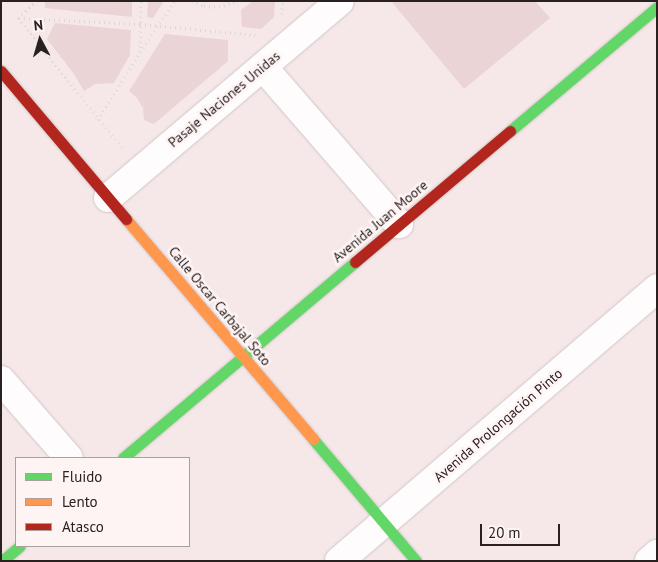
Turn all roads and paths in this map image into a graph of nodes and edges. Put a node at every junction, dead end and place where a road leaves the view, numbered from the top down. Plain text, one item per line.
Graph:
1 (36, 1) edge
2 (141, 1) edge
3 (176, 1) edge
4 (192, 1) edge
5 (236, 1) edge
6 (340, 1) edge
7 (657, 7) edge
8 (18, 18) junction
9 (140, 24) junction
10 (159, 26) junction
11 (261, 35) dead end
12 (140, 52) junction
13 (263, 67) junction
14 (1, 71) edge
15 (98, 120) junction
16 (129, 155) dead end
17 (108, 198) junction
18 (399, 224) junction
19 (657, 288) edge
20 (243, 356) junction
21 (1, 380) edge
22 (68, 457) edge
23 (124, 457) edge
24 (384, 523) junction
25 (19, 547) edge
26 (657, 554) edge
27 (2, 561) edge
28 (339, 561) edge
29 (416, 561) edge
30 (649, 561) edge

1 - 8 path
2 - 9 path
3 - 10 path
4 - 5 path
6 - 13 street, Pasaje Naciones Unidas
7 - 18 street, Avenida Juan Moore
8 - 9 path
8 - 15 path
9 - 10 path
9 - 12 path
10 - 11 path
10 - 12 path
12 - 15 path
13 - 17 street, Pasaje Naciones Unidas
13 - 18 street
14 - 17 street, Calle Oscar Carbajal Soto
15 - 16 path
17 - 20 street, Calle Oscar Carbajal Soto
18 - 20 street, Avenida Juan Moore
19 - 24 street, Avenida Prolongación Pinto
20 - 23 street, Avenida Juan Moore
20 - 24 street, Calle Oscar Carbajal Soto
21 - 22 street
24 - 28 street, Avenida Prolongación Pinto
24 - 29 street, Calle Oscar Carbajal Soto
25 - 27 street
26 - 30 street

